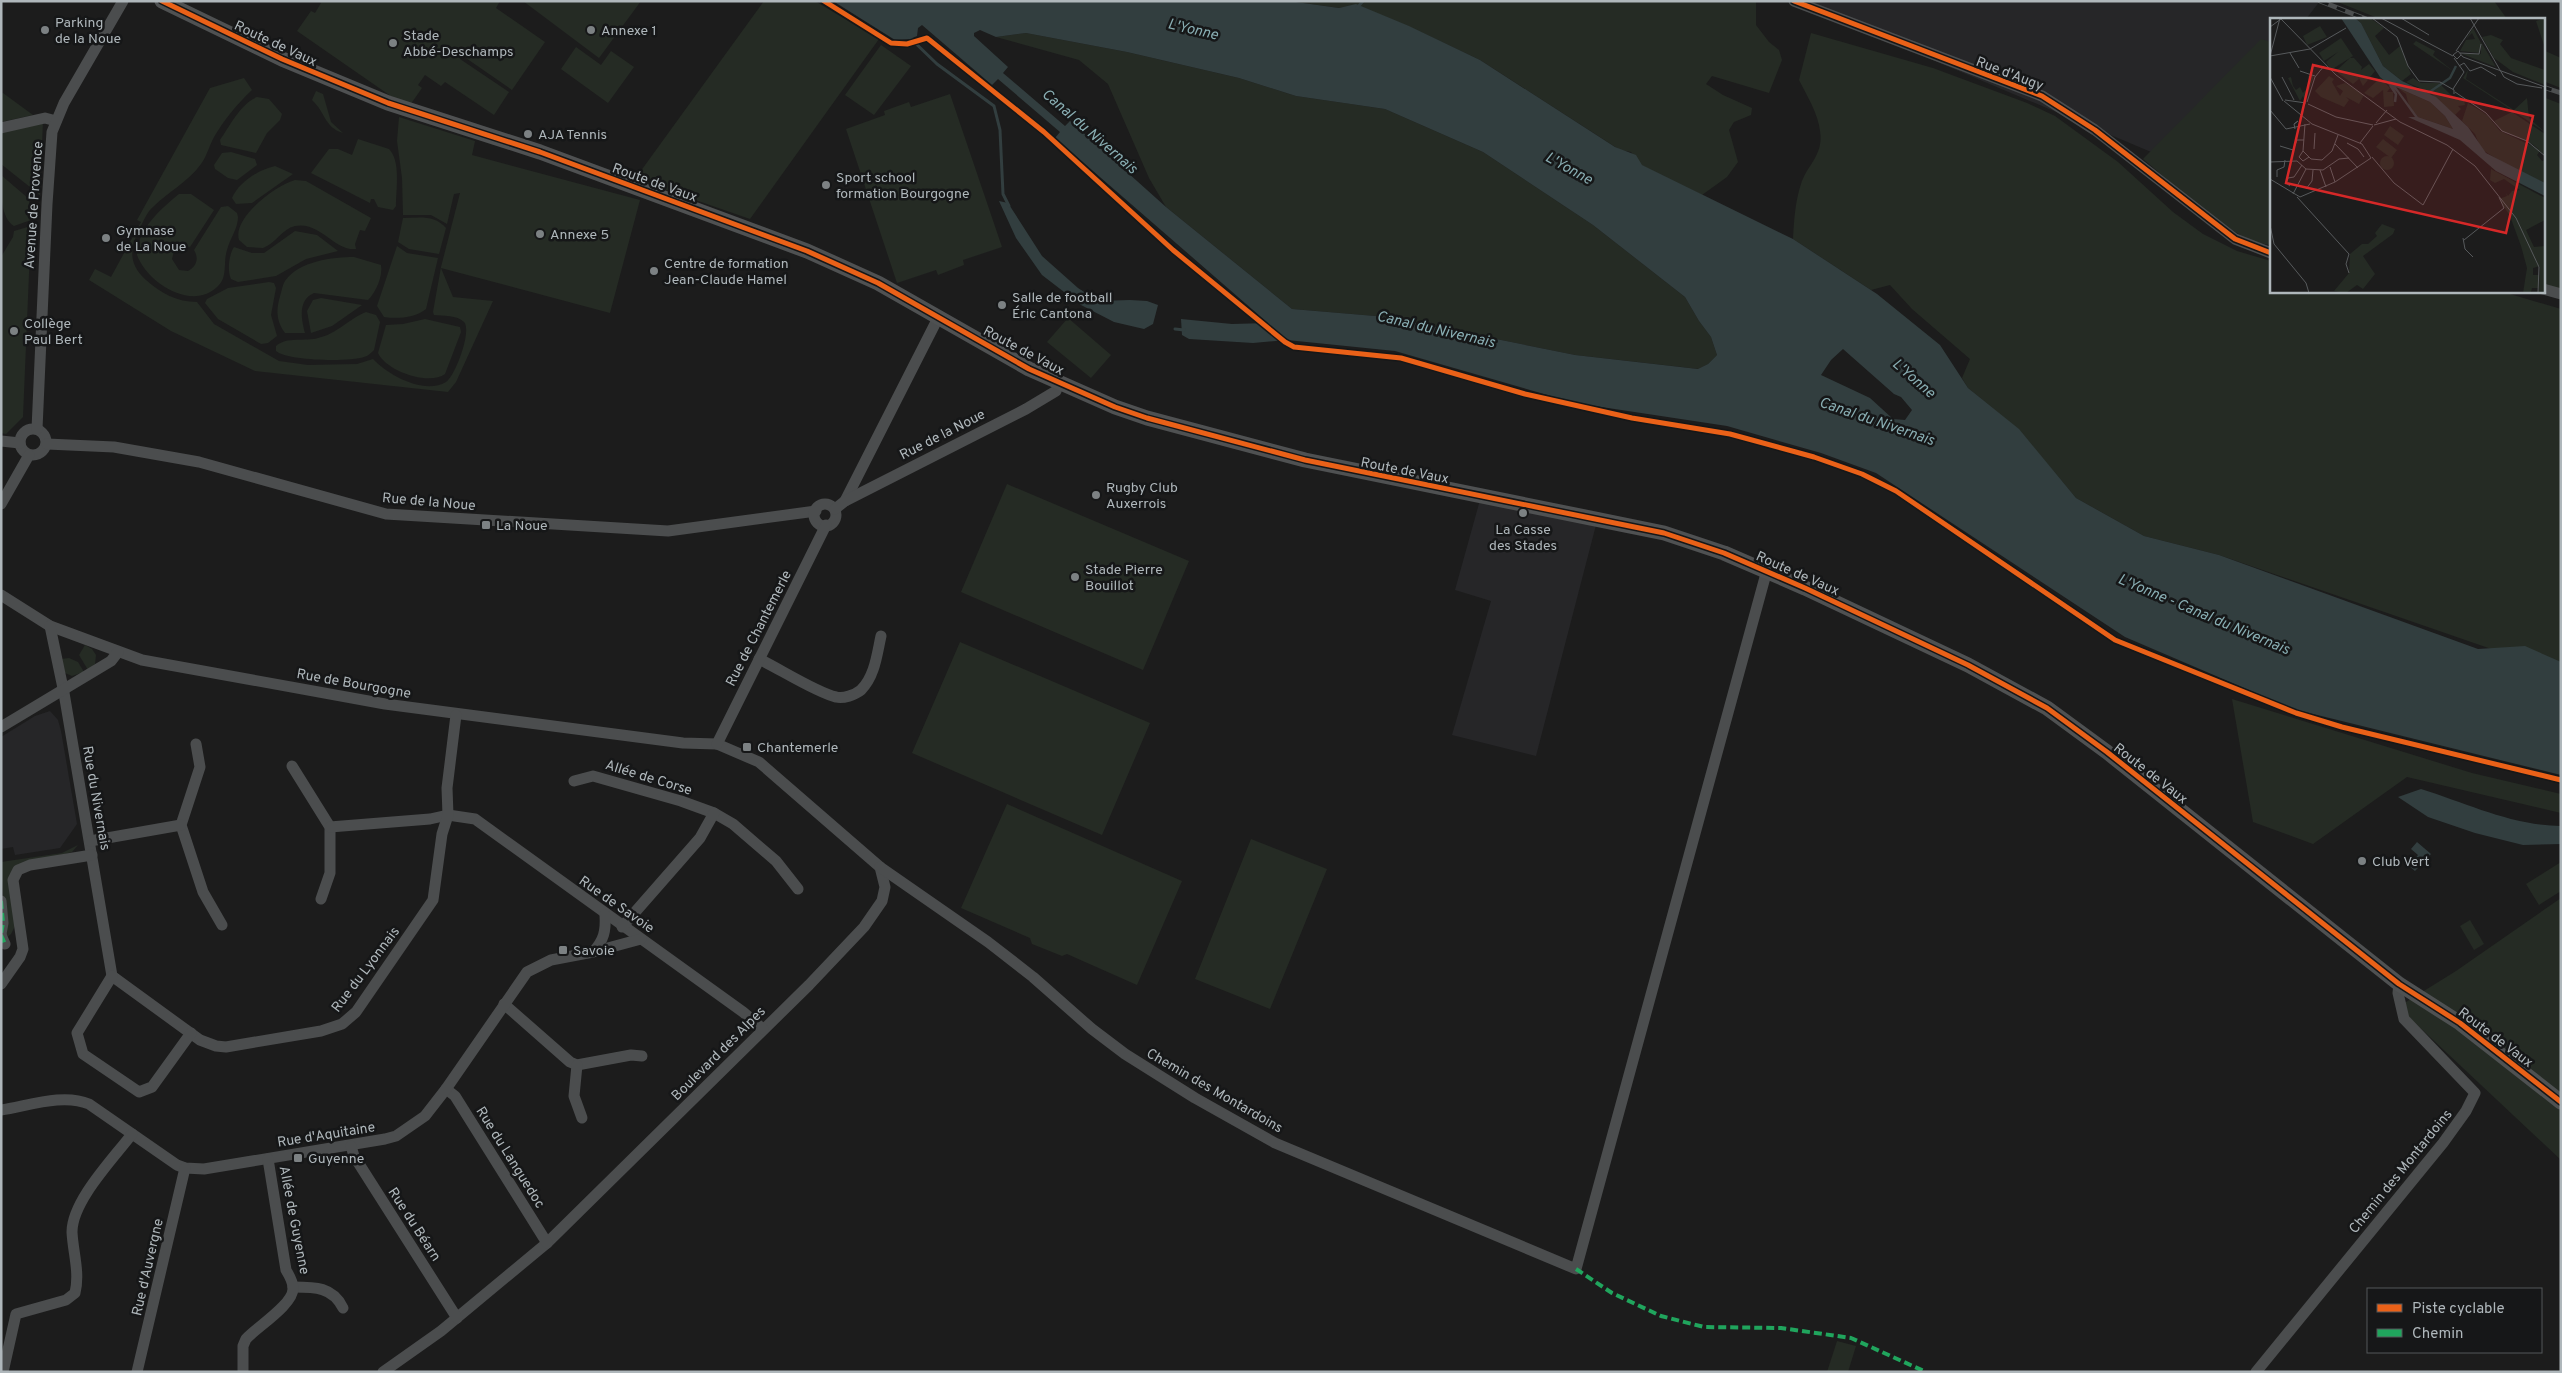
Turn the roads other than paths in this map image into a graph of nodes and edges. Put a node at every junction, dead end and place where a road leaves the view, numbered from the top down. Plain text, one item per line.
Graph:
1 (123, 1) edge
2 (162, 1) edge
3 (1794, 1) edge
4 (56, 120) junction
5 (1, 128) edge
6 (2270, 253) edge
7 (2544, 289) edge
8 (2561, 294) edge
9 (939, 316) junction
10 (1060, 382) junction
11 (37, 429) junction
12 (1, 441) edge
13 (20, 443) junction
14 (47, 444) junction
15 (29, 455) junction
16 (845, 501) junction
17 (1, 504) edge
18 (834, 509) junction
19 (816, 510) junction
20 (826, 526) junction
21 (1767, 570) junction
22 (1, 595) edge
23 (50, 626) junction
24 (881, 636) dead end
25 (118, 652) junction
26 (759, 659) junction
27 (63, 689) junction
28 (456, 715) junction
29 (1, 727) edge
30 (196, 744) dead end
31 (717, 744) junction
32 (292, 766) dead end
33 (574, 780) dead end
34 (714, 814) junction
35 (448, 815) junction
36 (180, 825) junction
37 (330, 828) junction
38 (90, 841) junction
39 (92, 855) junction
40 (880, 867) junction
41 (798, 889) dead end
42 (320, 900) dead end
43 (1, 902) edge
44 (605, 915) junction
45 (222, 925) dead end
46 (622, 927) junction
47 (3, 938) edge
48 (641, 939) junction
49 (593, 952) junction
50 (112, 976) junction
51 (1, 984) edge
52 (2399, 984) junction
53 (504, 1004) junction
54 (763, 1029) junction
55 (191, 1032) junction
56 (642, 1056) dead end
57 (577, 1065) junction
58 (446, 1089) junction
59 (2561, 1102) edge
60 (1, 1110) edge
61 (582, 1118) dead end
62 (132, 1134) junction
63 (351, 1146) junction
64 (268, 1159) junction
65 (185, 1168) junction
66 (547, 1244) junction
67 (293, 1287) junction
68 (343, 1308) dead end
69 (457, 1318) junction
70 (3, 1372) edge
71 (137, 1372) edge
72 (243, 1372) edge
73 (383, 1372) edge
74 (2256, 1372) edge

1 - 4 street, Avenue de Provence
2 - 9 street, Route de Vaux
3 - 6 street, Rue d'Augy
4 - 5 street
4 - 11 street, Avenue de Provence
7 - 8 street
9 - 10 street, Route de Vaux
9 - 16 street
10 - 16 street, Rue de la Noue
10 - 21 street, Route de Vaux
11 - 13 street
11 - 14 street
12 - 13 street
13 - 15 street
14 - 15 street
14 - 19 street, Rue de la Noue
15 - 17 street
16 - 18 street, Rue de la Noue
18 - 19 street
18 - 20 street
19 - 20 street
20 - 26 street, Rue de Chantemerle
21 - 40 street, Chemin des Montardoins
21 - 52 street, Route de Vaux
22 - 23 street, Rue de Bourgogne
23 - 25 street, Rue de Bourgogne
23 - 27 street, Rue du Nivernais
24 - 26 street
25 - 27 street
25 - 28 street, Rue de Bourgogne
26 - 31 street, Rue de Chantemerle
27 - 29 street
27 - 38 street, Rue du Nivernais
28 - 31 street, Rue de Bourgogne
28 - 35 street, Rue du Lyonnais
30 - 36 street
31 - 40 street
32 - 37 street
33 - 34 street, Allée de Corse
34 - 41 street, Allée de Corse
34 - 46 street
35 - 37 street, Rue de Savoie
35 - 44 street, Rue de Savoie
35 - 55 street, Rue du Lyonnais
36 - 38 street
36 - 45 street
37 - 42 street
38 - 39 street, Rue du Nivernais
39 - 50 street, Rue du Nivernais
39 - 51 street
40 - 54 street, Boulevard des Alpes
43 - 47 street
44 - 46 street, Rue de Savoie
44 - 49 street
46 - 48 street, Rue de Savoie
48 - 49 street, Rue d'Aquitaine
48 - 54 street, Rue de Savoie
49 - 53 street, Rue d'Aquitaine
50 - 55 street, Rue du Lyonnais
50 - 55 street
52 - 59 street, Route de Vaux
52 - 74 street, Chemin des Montardoins
53 - 57 street
53 - 58 street, Rue d'Aquitaine
54 - 66 street, Boulevard des Alpes
56 - 57 street
57 - 61 street
58 - 63 street, Rue d'Aquitaine
58 - 66 street, Rue du Languedoc
60 - 62 street
62 - 65 street
62 - 70 street
63 - 64 street, Rue d'Aquitaine
63 - 69 street, Rue du Béarn
64 - 65 street, Rue d'Aquitaine
64 - 67 street, Allée de Guyenne
65 - 71 street, Rue d'Auvergne
66 - 69 street, Boulevard des Alpes
67 - 68 street, Allée de Guyenne
67 - 72 street, Allée de Guyenne
69 - 73 street, Boulevard des Alpes

